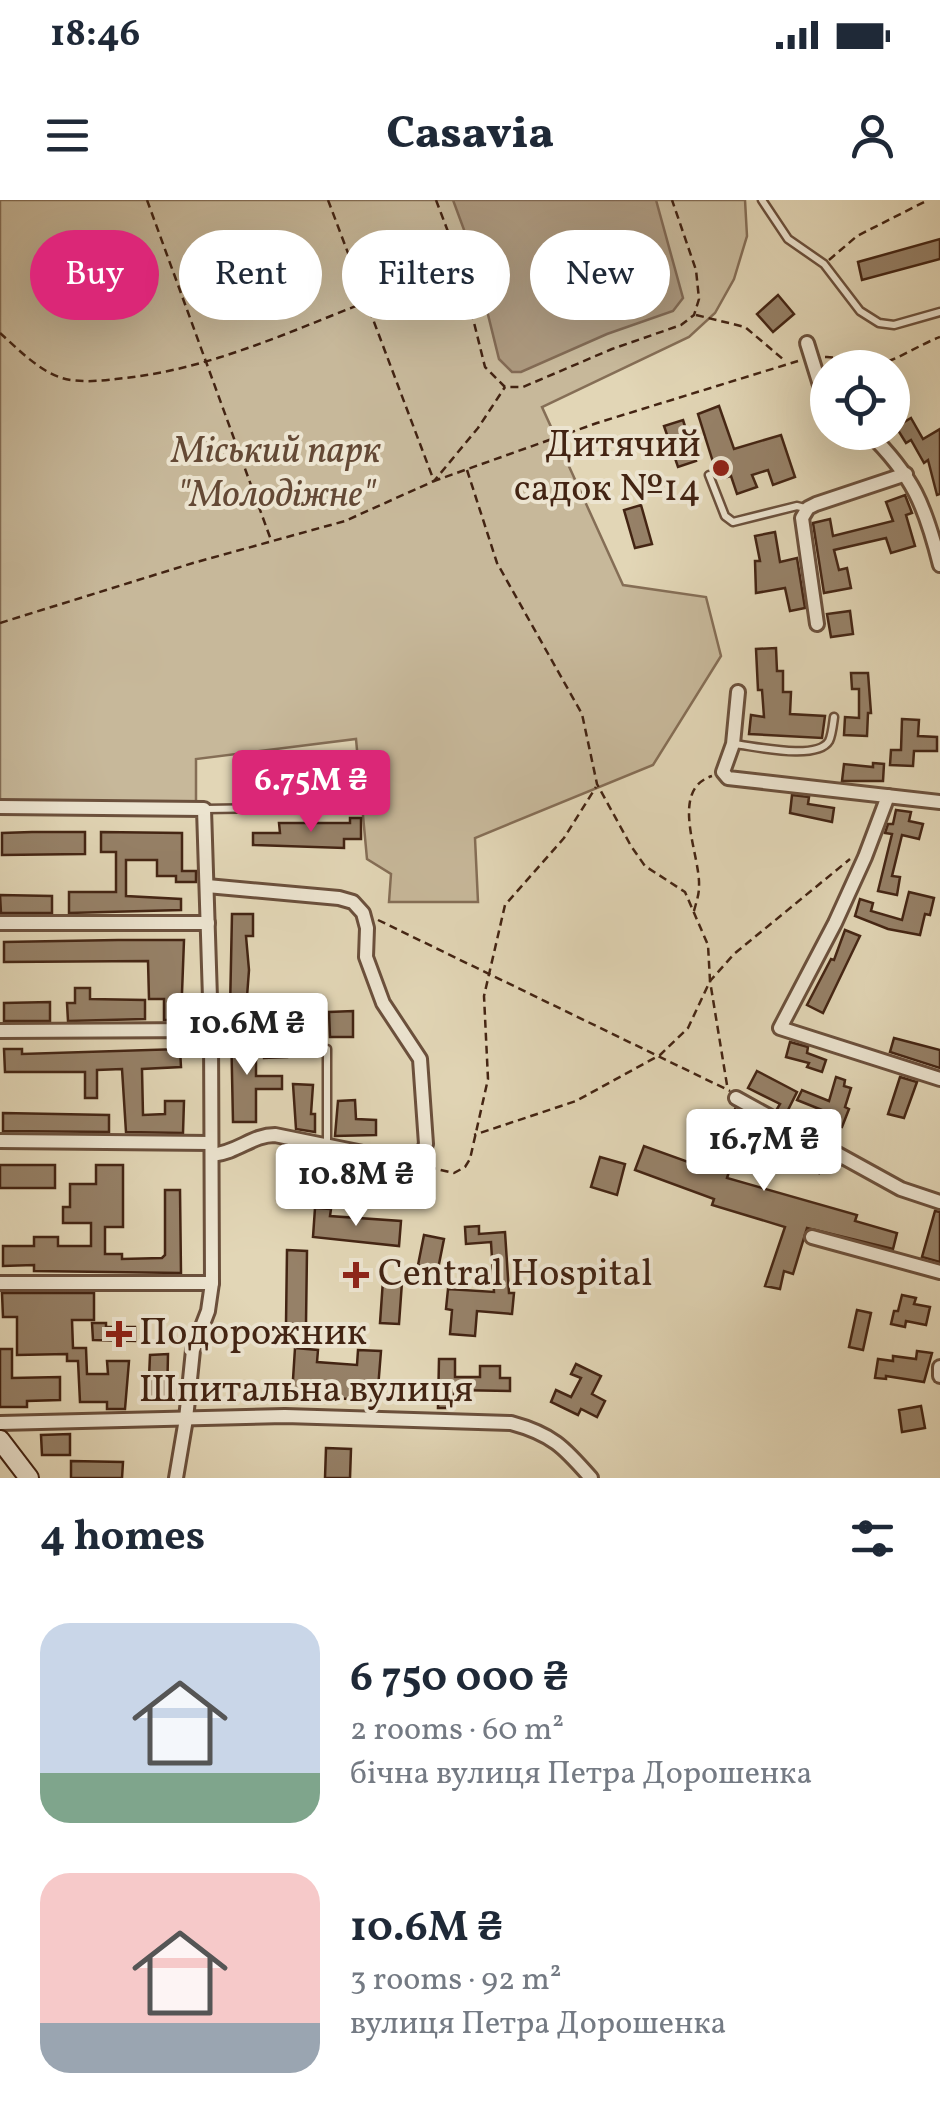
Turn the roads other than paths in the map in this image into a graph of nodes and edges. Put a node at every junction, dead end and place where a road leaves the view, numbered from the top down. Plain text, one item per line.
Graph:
1 (762, 200) edge
2 (940, 312) edge
3 (807, 343) dead end
4 (810, 353) edge
5 (884, 450) edge
6 (710, 474) dead end
7 (906, 474) junction
8 (808, 508) junction
9 (937, 543) edge
10 (940, 565) edge
11 (817, 624) dead end
12 (738, 692) dead end
13 (834, 717) dead end
14 (733, 744) junction
15 (888, 796) junction
16 (940, 802) edge
17 (0, 807) edge
18 (270, 808) dead end
19 (204, 809) junction
20 (207, 886) junction
21 (0, 923) edge
22 (208, 924) junction
23 (212, 1030) junction
24 (0, 1031) edge
25 (327, 1049) dead end
26 (940, 1079) edge
27 (732, 1092) road end
28 (0, 1141) edge
29 (327, 1148) junction
30 (212, 1149) junction
31 (940, 1202) edge
32 (812, 1237) dead end
33 (940, 1272) edge
34 (0, 1283) edge
35 (212, 1283) junction
36 (940, 1368) edge
37 (940, 1376) edge
38 (186, 1419) junction
39 (0, 1423) edge
40 (0, 1440) edge
41 (29, 1478) edge
42 (176, 1478) edge
43 (591, 1478) edge

1 - 2 lane
3 - 4 street
5 - 7 street
6 - 8 lane
7 - 8 street
7 - 9 street
8 - 11 street
9 - 10 street
12 - 14 street
13 - 14 lane
14 - 15 street
15 - 16 street
15 - 26 street
17 - 19 street
18 - 19 lane
19 - 20 street
20 - 22 street
20 - 29 street
21 - 22 street
22 - 23 street
23 - 24 street
23 - 30 street
25 - 29 lane
27 - 31 street
28 - 30 street
29 - 30 street
30 - 35 street
32 - 33 street
34 - 35 street
35 - 38 street
36 - 37 street
38 - 39 street, Шпитальна вулиця
38 - 42 street
38 - 43 street, Шпитальна вулиця
40 - 41 street

